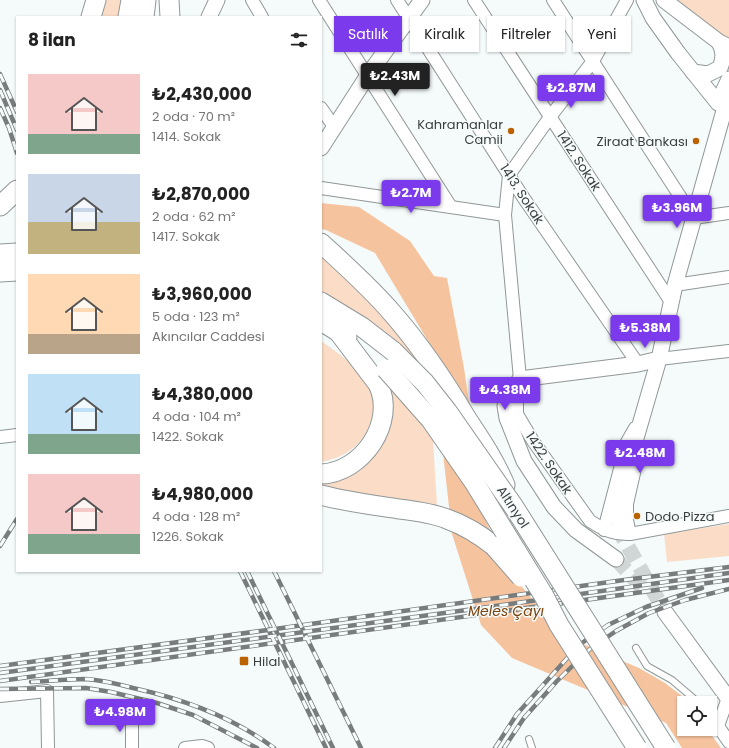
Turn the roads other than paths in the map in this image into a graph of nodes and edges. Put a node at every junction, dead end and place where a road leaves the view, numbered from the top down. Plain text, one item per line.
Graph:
1 (96, 0) edge
2 (130, 0) edge
3 (146, 0) edge
4 (169, 0) edge
5 (217, 0) edge
6 (252, 0) edge
7 (319, 0) edge
8 (397, 0) edge
9 (422, 0) edge
10 (474, 0) edge
11 (553, 0) edge
12 (627, 0) edge
13 (644, 0) edge
14 (664, 0) edge
15 (91, 16) edge
16 (128, 16) edge
17 (144, 16) edge
18 (170, 16) edge
19 (209, 16) edge
20 (261, 16) edge
21 (409, 18) junction
22 (724, 45) edge
23 (593, 62) junction
24 (693, 72) junction
25 (368, 76) junction
26 (729, 79) edge
27 (728, 106) edge
28 (322, 110) edge
29 (550, 117) junction
30 (334, 128) junction
31 (322, 146) edge
32 (510, 175) junction
33 (322, 188) edge
34 (16, 191) edge
35 (0, 206) edge
36 (451, 207) junction
37 (729, 213) edge
38 (505, 214) junction
39 (694, 218) junction
40 (322, 245) edge
41 (16, 254) edge
42 (4, 268) edge
43 (729, 277) edge
44 (675, 285) junction
45 (671, 302) junction
46 (322, 303) edge
47 (329, 326) edge
48 (729, 351) edge
49 (659, 359) junction
50 (638, 364) junction
51 (520, 379) junction
52 (641, 419) junction
53 (16, 435) edge
54 (0, 437) edge
55 (322, 474) edge
56 (322, 495) edge
57 (514, 507) junction
58 (729, 516) edge
59 (604, 530) junction
60 (625, 530) junction
61 (616, 558) tunnel mouth
62 (664, 612) tunnel mouth
63 (559, 625) junction
64 (636, 648) dead end
65 (0, 696) edge
66 (691, 696) edge
67 (728, 697) edge
68 (132, 718) dead end
69 (718, 726) joint
70 (529, 739) dead end
71 (729, 742) edge
72 (48, 748) edge
73 (132, 748) edge
74 (185, 748) edge
75 (208, 748) edge
76 (532, 748) edge
77 (637, 748) edge
78 (666, 748) edge

1 - 15 highway
2 - 16 highway
3 - 17 highway
4 - 18 highway
5 - 19 street
6 - 20 street
7 - 25 street
8 - 21 street, 1413. Sokak
9 - 21 street
10 - 29 street, 1412. Sokak
11 - 23 street
12 - 23 street
13 - 24 street
14 - 22 street
21 - 25 street
21 - 32 street, 1413. Sokak
22 - 24 street
23 - 29 street
23 - 39 street
24 - 27 street
25 - 30 street
25 - 36 street
26 - 27 street
27 - 39 street
28 - 30 street
29 - 32 street
29 - 45 street, 1412. Sokak
30 - 31 street
32 - 38 street, 1422. Sokak
32 - 50 street, 1413. Sokak
33 - 36 street
34 - 35 highway
36 - 38 street
37 - 39 street
38 - 51 street, 1422. Sokak
39 - 44 street
40 - 57 highway, bridge
41 - 42 highway
43 - 44 street
44 - 45 street
45 - 49 street
46 - 57 highway, Altınyol, bridge
47 - 55 highway
47 - 63 highway, bridge
48 - 49 street
49 - 50 street
49 - 52 street
50 - 51 street
51 - 59 street, 1422. Sokak
51 - 61 street
52 - 59 street
52 - 60 street
53 - 54 street
56 - 63 highway, bridge
57 - 78 highway, Altınyol, bridge
58 - 60 street, 1422. Sokak
59 - 60 street, 1422. Sokak
62 - 67 street
63 - 77 highway, bridge
64 - 66 lane
65 - 72 street
67 - 69 street
68 - 73 street
69 - 71 street
70 - 76 lane
74 - 75 street

